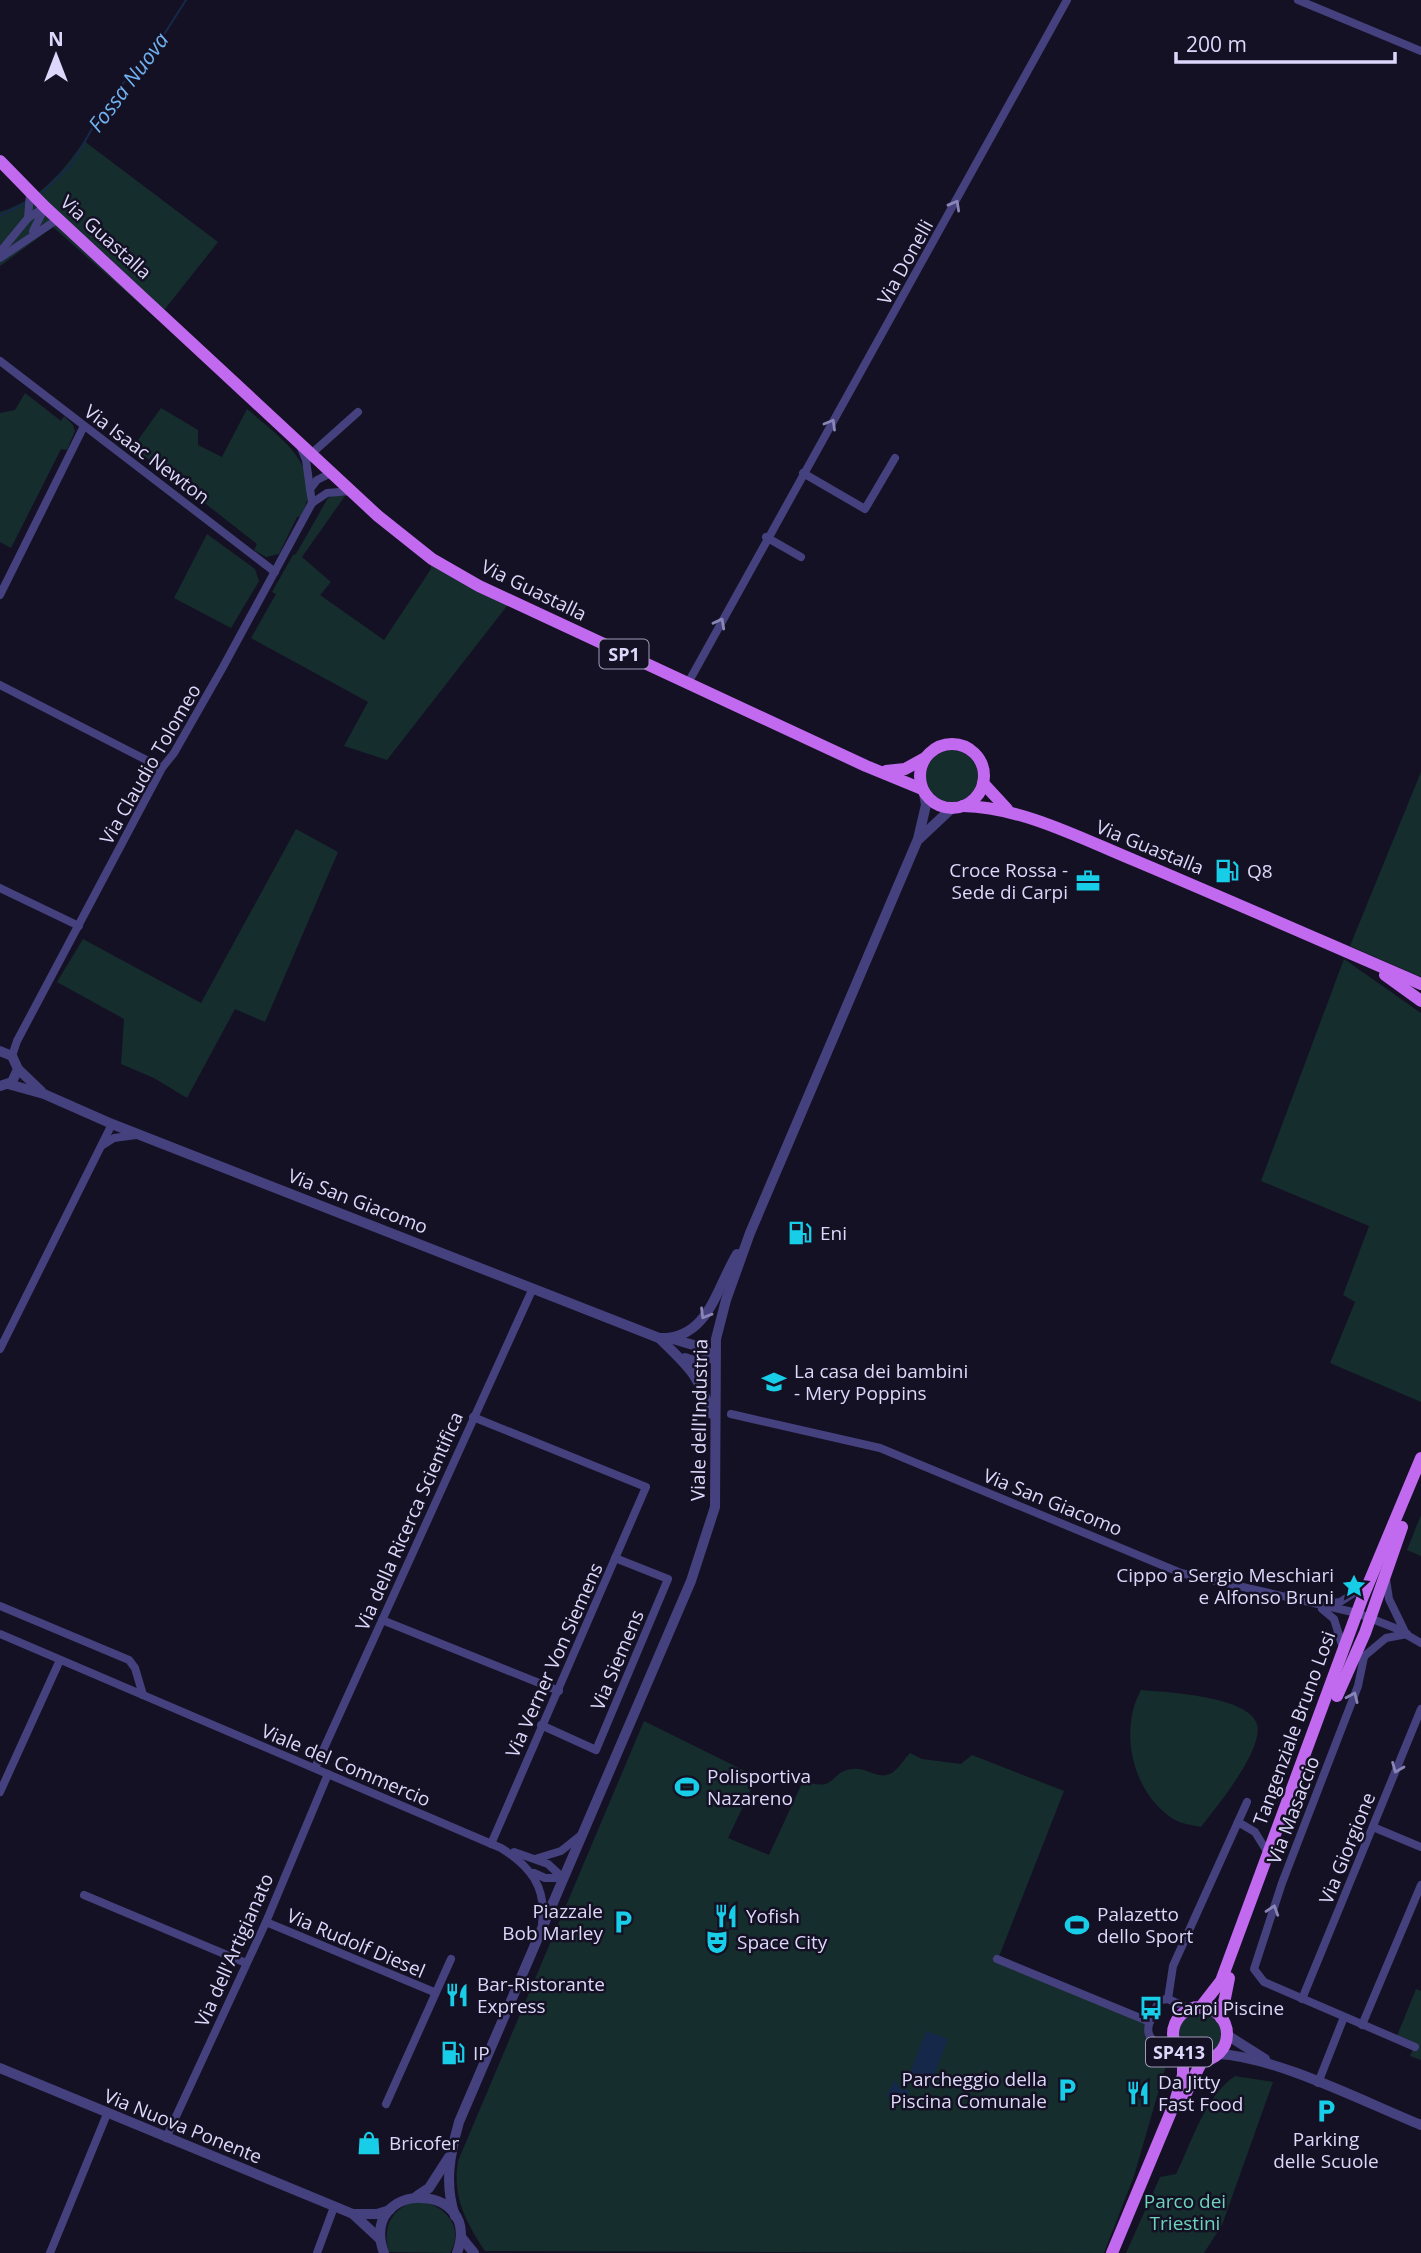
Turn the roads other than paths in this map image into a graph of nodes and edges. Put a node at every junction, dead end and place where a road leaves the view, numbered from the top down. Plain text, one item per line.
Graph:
1 (1067, 0) edge
2 (1298, 0) edge
3 (1421, 51) edge
4 (0, 161) edge
5 (30, 194) junction
6 (45, 207) junction
7 (28, 218) junction
8 (58, 219) junction
9 (29, 236) junction
10 (0, 252) edge
11 (0, 258) edge
12 (0, 361) edge
13 (358, 412) dead end
14 (84, 426) junction
15 (297, 441) junction
16 (311, 454) junction
17 (895, 458) dead end
18 (331, 473) junction
19 (803, 473) junction
20 (310, 489) junction
21 (351, 491) junction
22 (320, 497) junction
23 (312, 503) junction
24 (766, 537) junction
25 (801, 557) dead end
26 (275, 572) junction
27 (0, 595) edge
28 (688, 683) junction
29 (0, 685) edge
30 (925, 758) junction
31 (162, 768) junction
32 (882, 771) junction
33 (983, 783) junction
34 (923, 791) junction
35 (958, 807) junction
36 (1010, 811) junction
37 (918, 839) junction
38 (0, 888) edge
39 (79, 926) junction
40 (1352, 954) junction
41 (1421, 984) edge
42 (1421, 1001) edge
43 (5, 1053) edge
44 (18, 1069) junction
45 (4, 1085) edge
46 (44, 1094) junction
47 (112, 1124) junction
48 (141, 1135) junction
49 (101, 1147) junction
50 (750, 1233) junction
51 (533, 1288) junction
52 (659, 1338) junction
53 (672, 1339) junction
54 (0, 1349) edge
55 (681, 1356) junction
56 (714, 1357) junction
57 (731, 1414) dead end
58 (473, 1417) junction
59 (715, 1423) junction
60 (1421, 1458) edge
61 (1421, 1479) edge
62 (615, 1558) junction
63 (1386, 1571) junction
64 (1373, 1574) junction
65 (1307, 1602) junction
66 (0, 1606) edge
67 (1364, 1616) junction
68 (382, 1620) junction
69 (0, 1634) edge
70 (1407, 1634) junction
71 (1421, 1643) edge
72 (1343, 1656) junction
73 (1364, 1657) junction
74 (60, 1660) junction
75 (1349, 1669) junction
76 (559, 1691) junction
77 (143, 1695) junction
78 (1421, 1709) edge
79 (541, 1726) junction
80 (315, 1768) junction
81 (328, 1774) junction
82 (0, 1792) edge
83 (1247, 1802) dead end
84 (1238, 1822) junction
85 (1373, 1827) junction
86 (581, 1835) junction
87 (491, 1844) junction
88 (1421, 1847) edge
89 (501, 1848) junction
90 (1268, 1853) junction
91 (535, 1859) junction
92 (532, 1872) junction
93 (563, 1878) junction
94 (1421, 1885) edge
95 (84, 1895) dead end
96 (266, 1922) junction
97 (539, 1933) junction
98 (451, 1959) dead end
99 (997, 1959) dead end
100 (246, 1963) junction
101 (434, 1992) junction
102 (1303, 1998) junction
103 (1168, 1999) junction
104 (1195, 2009) junction
105 (1344, 2017) junction
106 (1221, 2018) junction
107 (1150, 2022) junction
108 (1362, 2025) junction
109 (1227, 2035) junction
110 (1415, 2047) dead end
111 (1180, 2053) junction
112 (1218, 2054) junction
113 (1202, 2061) junction
114 (0, 2068) edge
115 (1287, 2071) junction
116 (1318, 2083) junction
117 (386, 2104) dead end
118 (107, 2114) junction
119 (1421, 2124) edge
120 (166, 2138) junction
121 (450, 2157) junction
122 (415, 2197) junction
123 (334, 2207) junction
124 (390, 2210) junction
125 (353, 2214) junction
126 (455, 2216) junction
127 (461, 2236) junction
128 (380, 2239) junction
129 (50, 2253) edge
130 (317, 2253) edge
131 (384, 2253) edge
132 (457, 2253) edge
133 (474, 2253) edge
134 (1112, 2253) edge
135 (1121, 2253) edge

19 -> 1 street, Via Donelli
2 - 3 street
4 - 5 main road, Via Guastalla / SP1
5 - 6 main road, Via Guastalla / SP1
5 - 7 street
6 - 7 street
6 - 8 main road, Via Guastalla / SP1
6 - 9 street
7 - 10 street
8 - 9 street
8 - 15 main road, Via Guastalla / SP1
9 - 11 street
12 - 14 street, Via Isaac Newton
13 - 16 street
14 - 26 street, Via Isaac Newton
14 - 27 street
15 - 16 main road, Via Guastalla / SP1
15 - 20 street
16 - 18 main road, Via Guastalla / SP1
17 - 19 street
18 - 20 street
18 - 21 main road, Via Guastalla / SP1
18 - 22 street
19 - 24 street, Via Donelli
20 - 23 street
21 - 22 street
21 - 28 main road, Via Guastalla / SP1
22 - 23 street
23 - 26 street, Via Claudio Tolomeo
24 - 25 street
28 -> 24 street, Via Donelli
26 - 31 street, Via Claudio Tolomeo
28 - 32 main road, Via Guastalla / SP1
29 - 31 street
30 - 32 main road
30 - 33 main road
30 - 34 main road
31 - 39 street, Via Claudio Tolomeo
32 - 34 main road, Via Guastalla / SP1
33 - 35 main road
33 - 36 main road, Via Guastalla
34 - 35 main road
34 - 37 street, Viale dell'Industria
35 - 36 main road, Via Guastalla
35 - 37 street, Viale dell'Industria
36 - 40 main road, Via Guastalla
37 - 50 street, Viale dell'Industria
38 - 39 street
39 - 43 street, Via Claudio Tolomeo
40 - 41 main road, Via Guastalla
40 - 42 main road, Via Guastalla
43 - 44 street
44 - 45 street
44 - 46 street, Via San Giacomo
45 - 46 street, Via San Giacomo
46 - 47 street, Via San Giacomo
47 - 48 street, Via San Giacomo
47 - 49 street
48 - 49 street
48 - 51 street, Via San Giacomo
49 - 54 street
50 -> 53 street
50 - 56 street, Viale dell'Industria
51 - 52 street, Via San Giacomo
51 - 58 street, Via della Ricerca Scientifica
52 - 53 street, Via San Giacomo
52 - 55 street, Via San Giacomo
53 - 56 street, Via San Giacomo
55 - 56 street
55 - 59 street, Via San Giacomo
56 - 59 street, Viale dell'Industria
57 - 65 street, Via San Giacomo
58 - 62 street, Via Verner Von Siemens
58 - 68 street, Via della Ricerca Scientifica
59 - 86 street, Viale dell'Industria
60 - 64 main road, Tangenziale Bruno Losi
61 - 63 main road, Tangenziale Bruno Losi
62 - 76 street, Via Verner Von Siemens
62 - 79 street, Via Siemens
63 - 67 main road, Tangenziale Bruno Losi
63 - 70 street
64 - 65 street
64 - 67 main road, Tangenziale Bruno Losi
65 - 67 street, Via San Giacomo
65 - 72 street
66 - 77 street
67 - 70 street, Via San Giacomo
67 - 72 main road, Tangenziale Bruno Losi
67 - 75 main road, Tangenziale Bruno Losi
68 - 76 street
68 - 80 street, Via della Ricerca Scientifica
69 - 74 street, Viale del Commercio
70 - 71 street, Via San Giacomo
70 - 73 street
72 - 90 main road, Tangenziale Bruno Losi
73 - 75 street
102 -> 73 street, Via Masaccio
74 - 77 street, Viale del Commercio
74 - 82 street
75 - 106 main road, Tangenziale Bruno Losi
76 - 79 street, Via Verner Von Siemens
77 - 80 street, Viale del Commercio
78 -> 85 street, Via Giorgione
79 - 87 street, Via Verner Von Siemens
80 - 81 street, Viale del Commercio
81 - 87 street, Viale del Commercio
81 - 96 street, Via dell'Artigianato
83 - 84 street
84 - 90 street
84 - 103 street
85 - 88 street
85 - 102 street, Via Giorgione
86 - 91 street
86 - 93 street, Viale dell'Industria
87 - 89 street, Viale del Commercio
89 - 91 street
89 - 92 street, Viale del Commercio
90 - 104 main road, Tangenziale Bruno Losi
91 - 93 street
92 - 93 street
92 - 97 street
93 - 97 street, Viale dell'Industria
94 - 108 street
95 - 100 street
96 - 100 street, Via dell'Artigianato
96 - 101 street, Via Rudolf Diesel
97 - 121 street, Viale dell'Industria
98 - 101 street, Via Rudolf Diesel
99 - 107 street
100 - 120 street, Via dell'Artigianato
101 - 117 street, Via Rudolf Diesel
102 - 105 street
103 - 104 street
103 - 107 street
104 - 106 main road, SP413
104 - 111 main road, SP413
105 - 108 street
105 - 116 street
106 - 109 main road, SP413
107 - 111 street
108 - 110 street
109 - 112 main road, SP413
109 - 115 street
111 - 113 main road, SP413
111 - 134 main road
112 - 113 main road, SP413
112 - 115 street
113 - 135 main road
114 - 118 street, Via Nuova Ponente
115 - 116 street
116 - 119 street
118 - 120 street, Via Nuova Ponente
118 - 129 street
120 - 123 street, Via Nuova Ponente
121 - 122 street, Viale dell'Industria
121 - 126 street, Viale dell'Industria
122 - 124 street, Viale dell'Industria
122 - 126 street
123 - 125 street, Via Nuova Ponente
123 - 130 street
124 - 125 street, Via Nuova Ponente
124 - 128 street
125 - 128 street, Via Nuova Ponente
126 - 127 street, Viale dell'Industria
127 - 132 street
127 - 133 street
128 - 131 street

